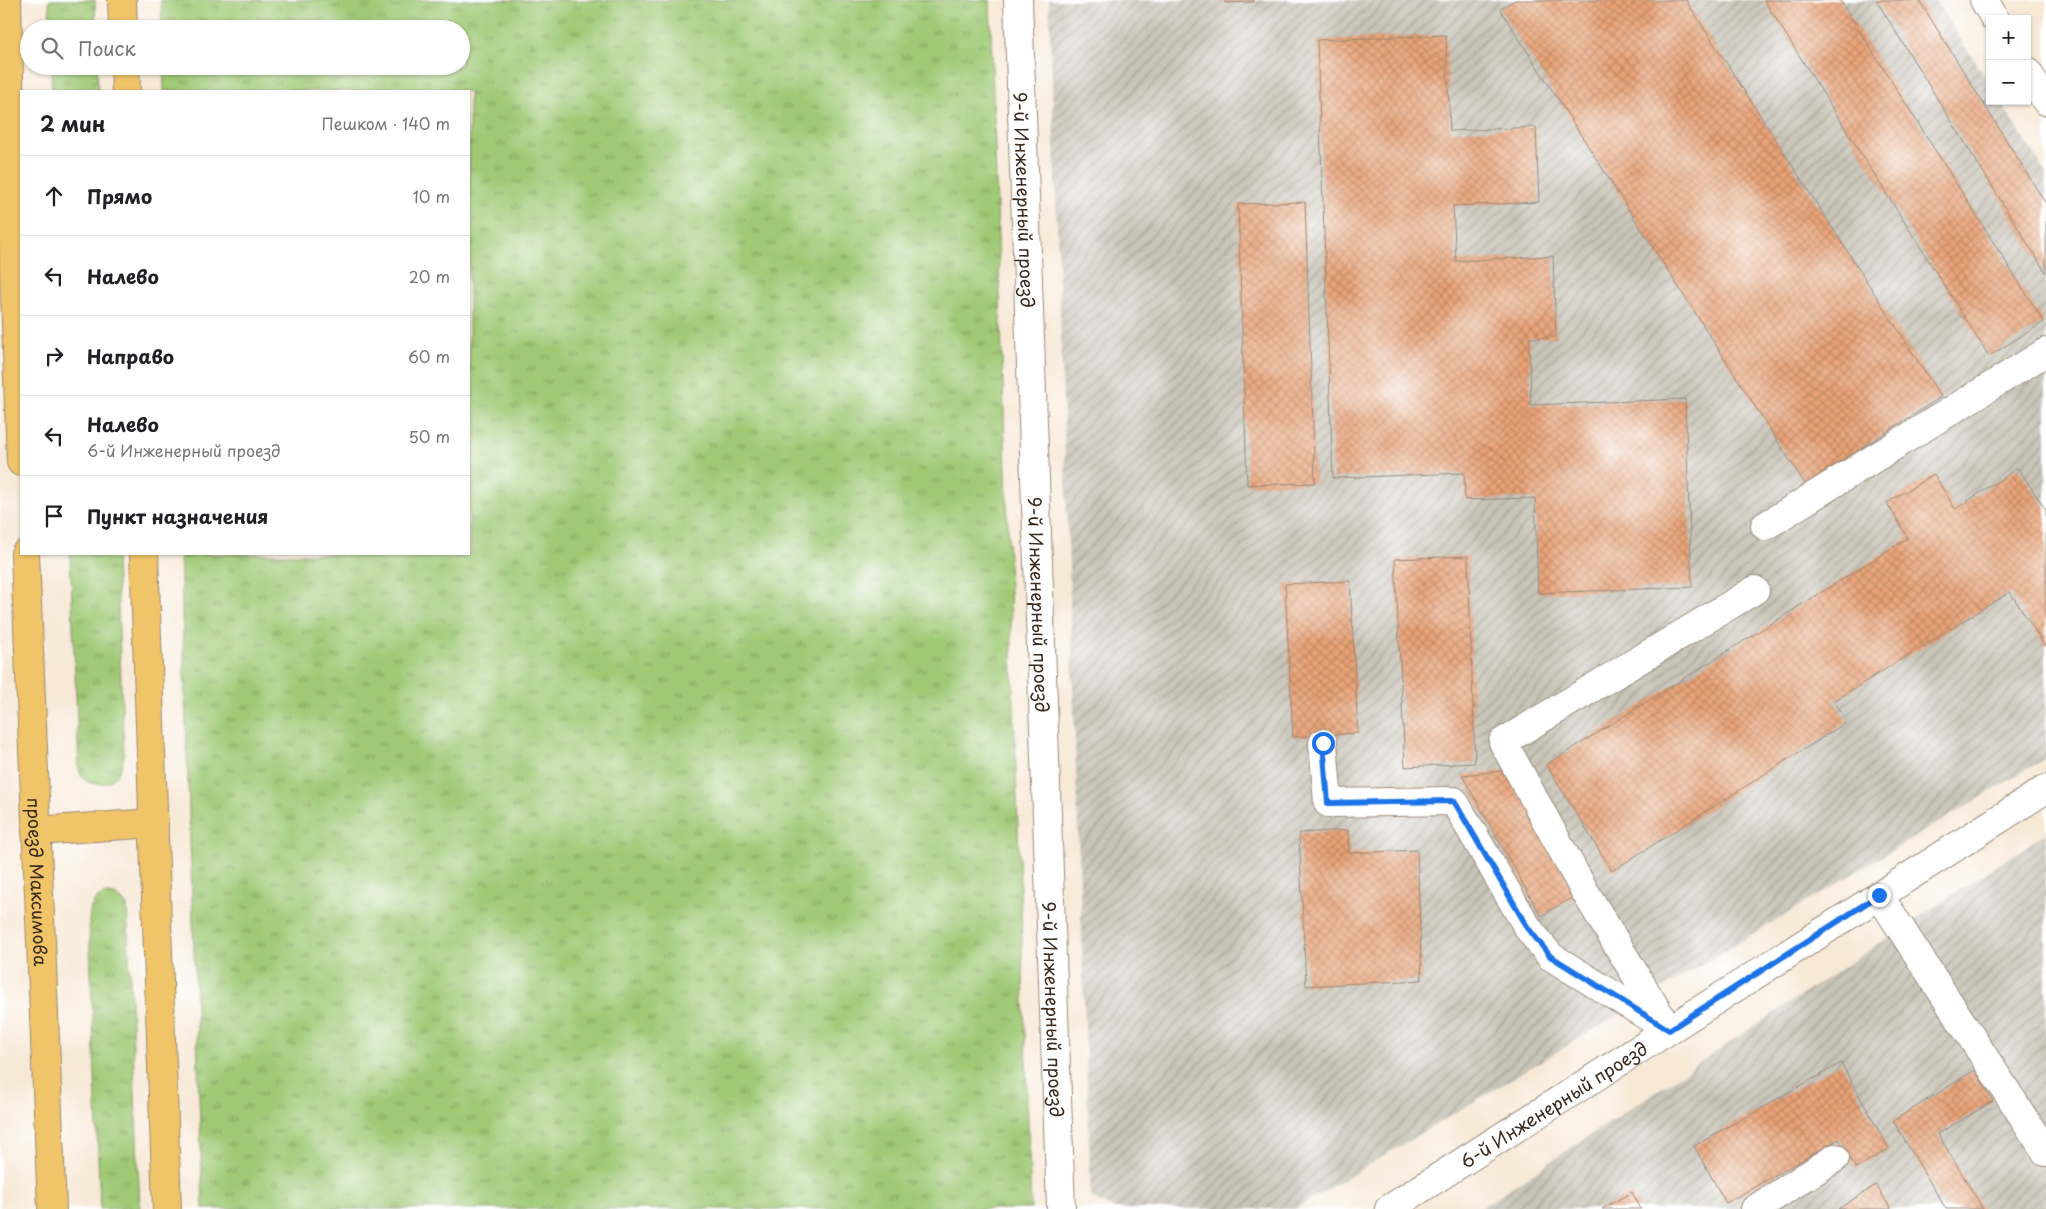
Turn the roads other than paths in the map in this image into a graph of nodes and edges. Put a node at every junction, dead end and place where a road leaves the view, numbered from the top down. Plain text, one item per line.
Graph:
1 (7, 0) edge
2 (122, 0) edge
3 (1018, 0) edge
4 (1984, 0) edge
5 (1993, 15) edge
6 (123, 20) edge
7 (125, 75) edge
8 (2031, 77) edge
9 (126, 90) edge
10 (2046, 101) edge
11 (7, 269) edge
12 (2046, 352) edge
13 (20, 448) edge
14 (1765, 526) dead end
15 (25, 555) edge
16 (144, 555) edge
17 (1755, 590) dead end
18 (1323, 743) dead end
19 (2046, 789) edge
20 (154, 823) junction
21 (36, 831) junction
22 (1879, 895) junction
23 (1669, 1030) junction
24 (2046, 1152) edge
25 (1835, 1158) dead end
26 (52, 1209) edge
27 (167, 1209) edge
28 (1061, 1209) edge
29 (1388, 1209) edge
30 (1755, 1209) edge

1 - 11 main road
2 - 6 main road
3 - 28 street, 9-й Инженерный проезд
4 - 5 street
7 - 9 main road
8 - 10 street
11 - 13 main road
12 - 14 street
15 - 21 main road, проезд Максимова
16 - 20 main road
17 - 23 street
18 - 23 street
19 - 22 street, 6-й Инженерный проезд
20 - 21 main road
20 - 27 main road
21 - 26 main road, проезд Максимова
22 - 23 street, 6-й Инженерный проезд
22 - 24 street
23 - 29 street, 6-й Инженерный проезд
25 - 30 street

